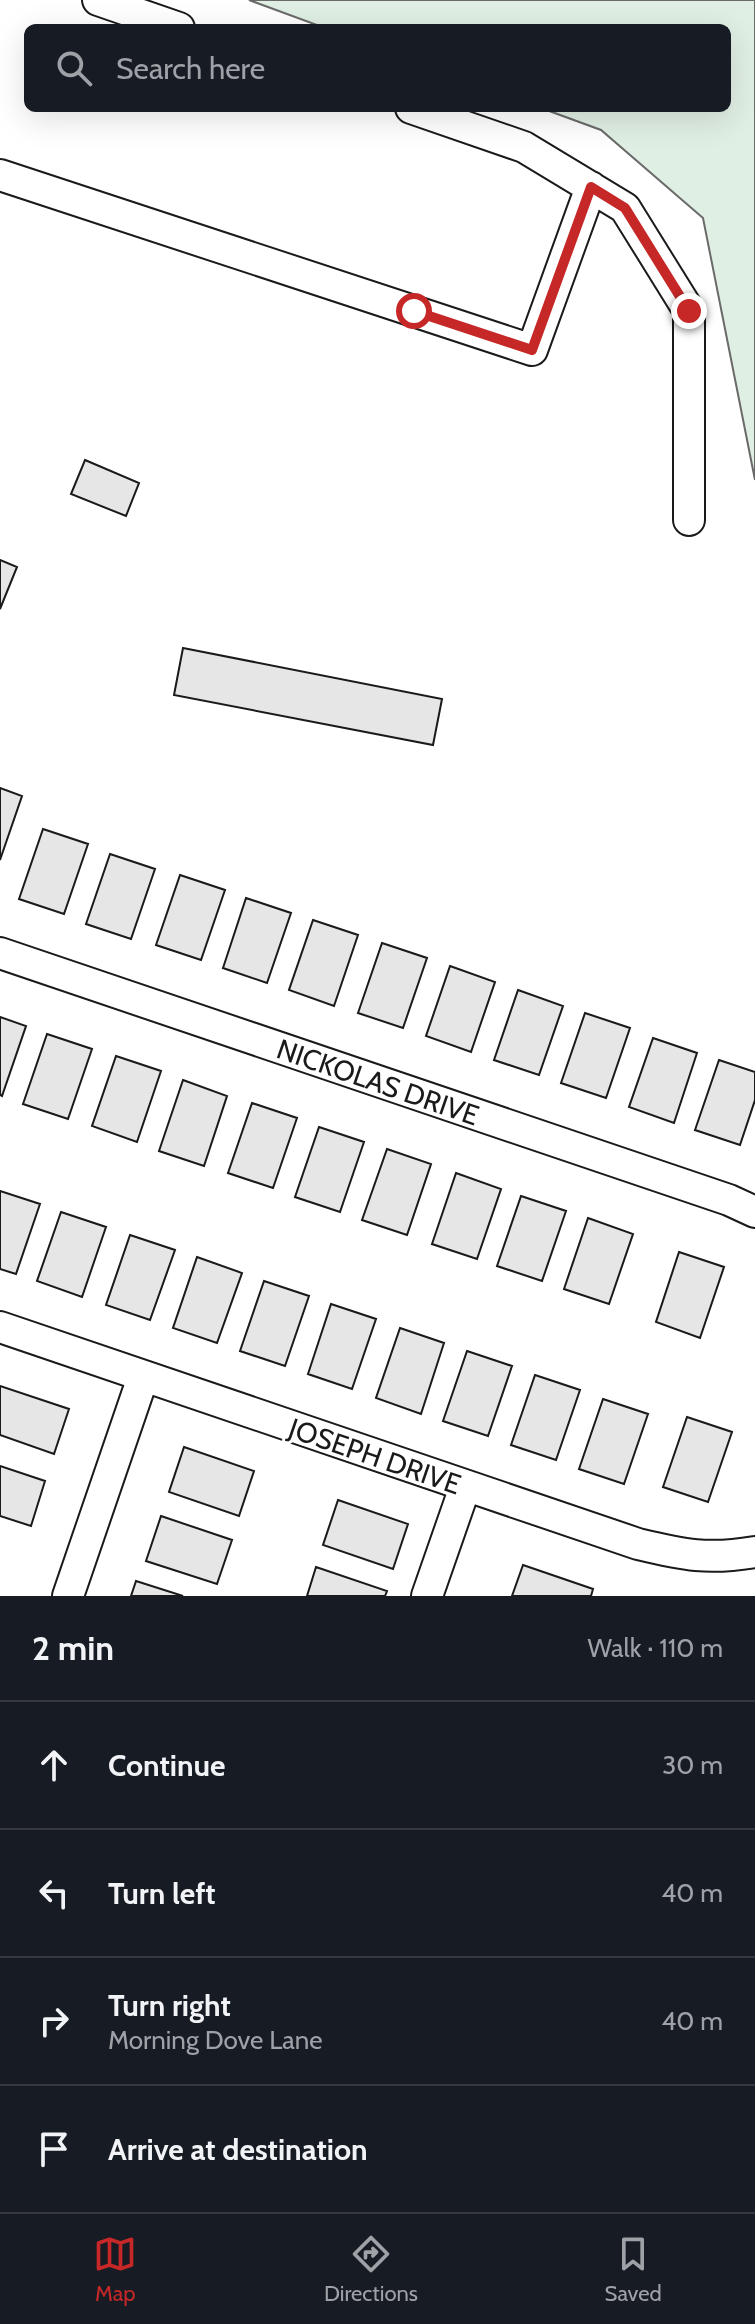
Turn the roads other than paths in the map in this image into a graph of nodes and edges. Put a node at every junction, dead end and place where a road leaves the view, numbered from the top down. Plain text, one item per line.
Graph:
1 (98, 0) edge
2 (167, 24) edge
3 (423, 112) edge
4 (0, 175) edge
5 (591, 187) junction
6 (689, 520) dead end
7 (0, 953) edge
8 (755, 1212) edge
9 (0, 1327) edge
10 (143, 1377) junction
11 (465, 1487) junction
12 (755, 1552) edge
13 (68, 1596) edge
14 (427, 1596) edge

1 - 2 street
3 - 5 street
4 - 5 street
5 - 6 street
7 - 8 street, NICKOLAS DRIVE
9 - 10 street, JOSEPH DRIVE
10 - 11 street, JOSEPH DRIVE
10 - 13 street
11 - 12 street, JOSEPH DRIVE
11 - 14 street

